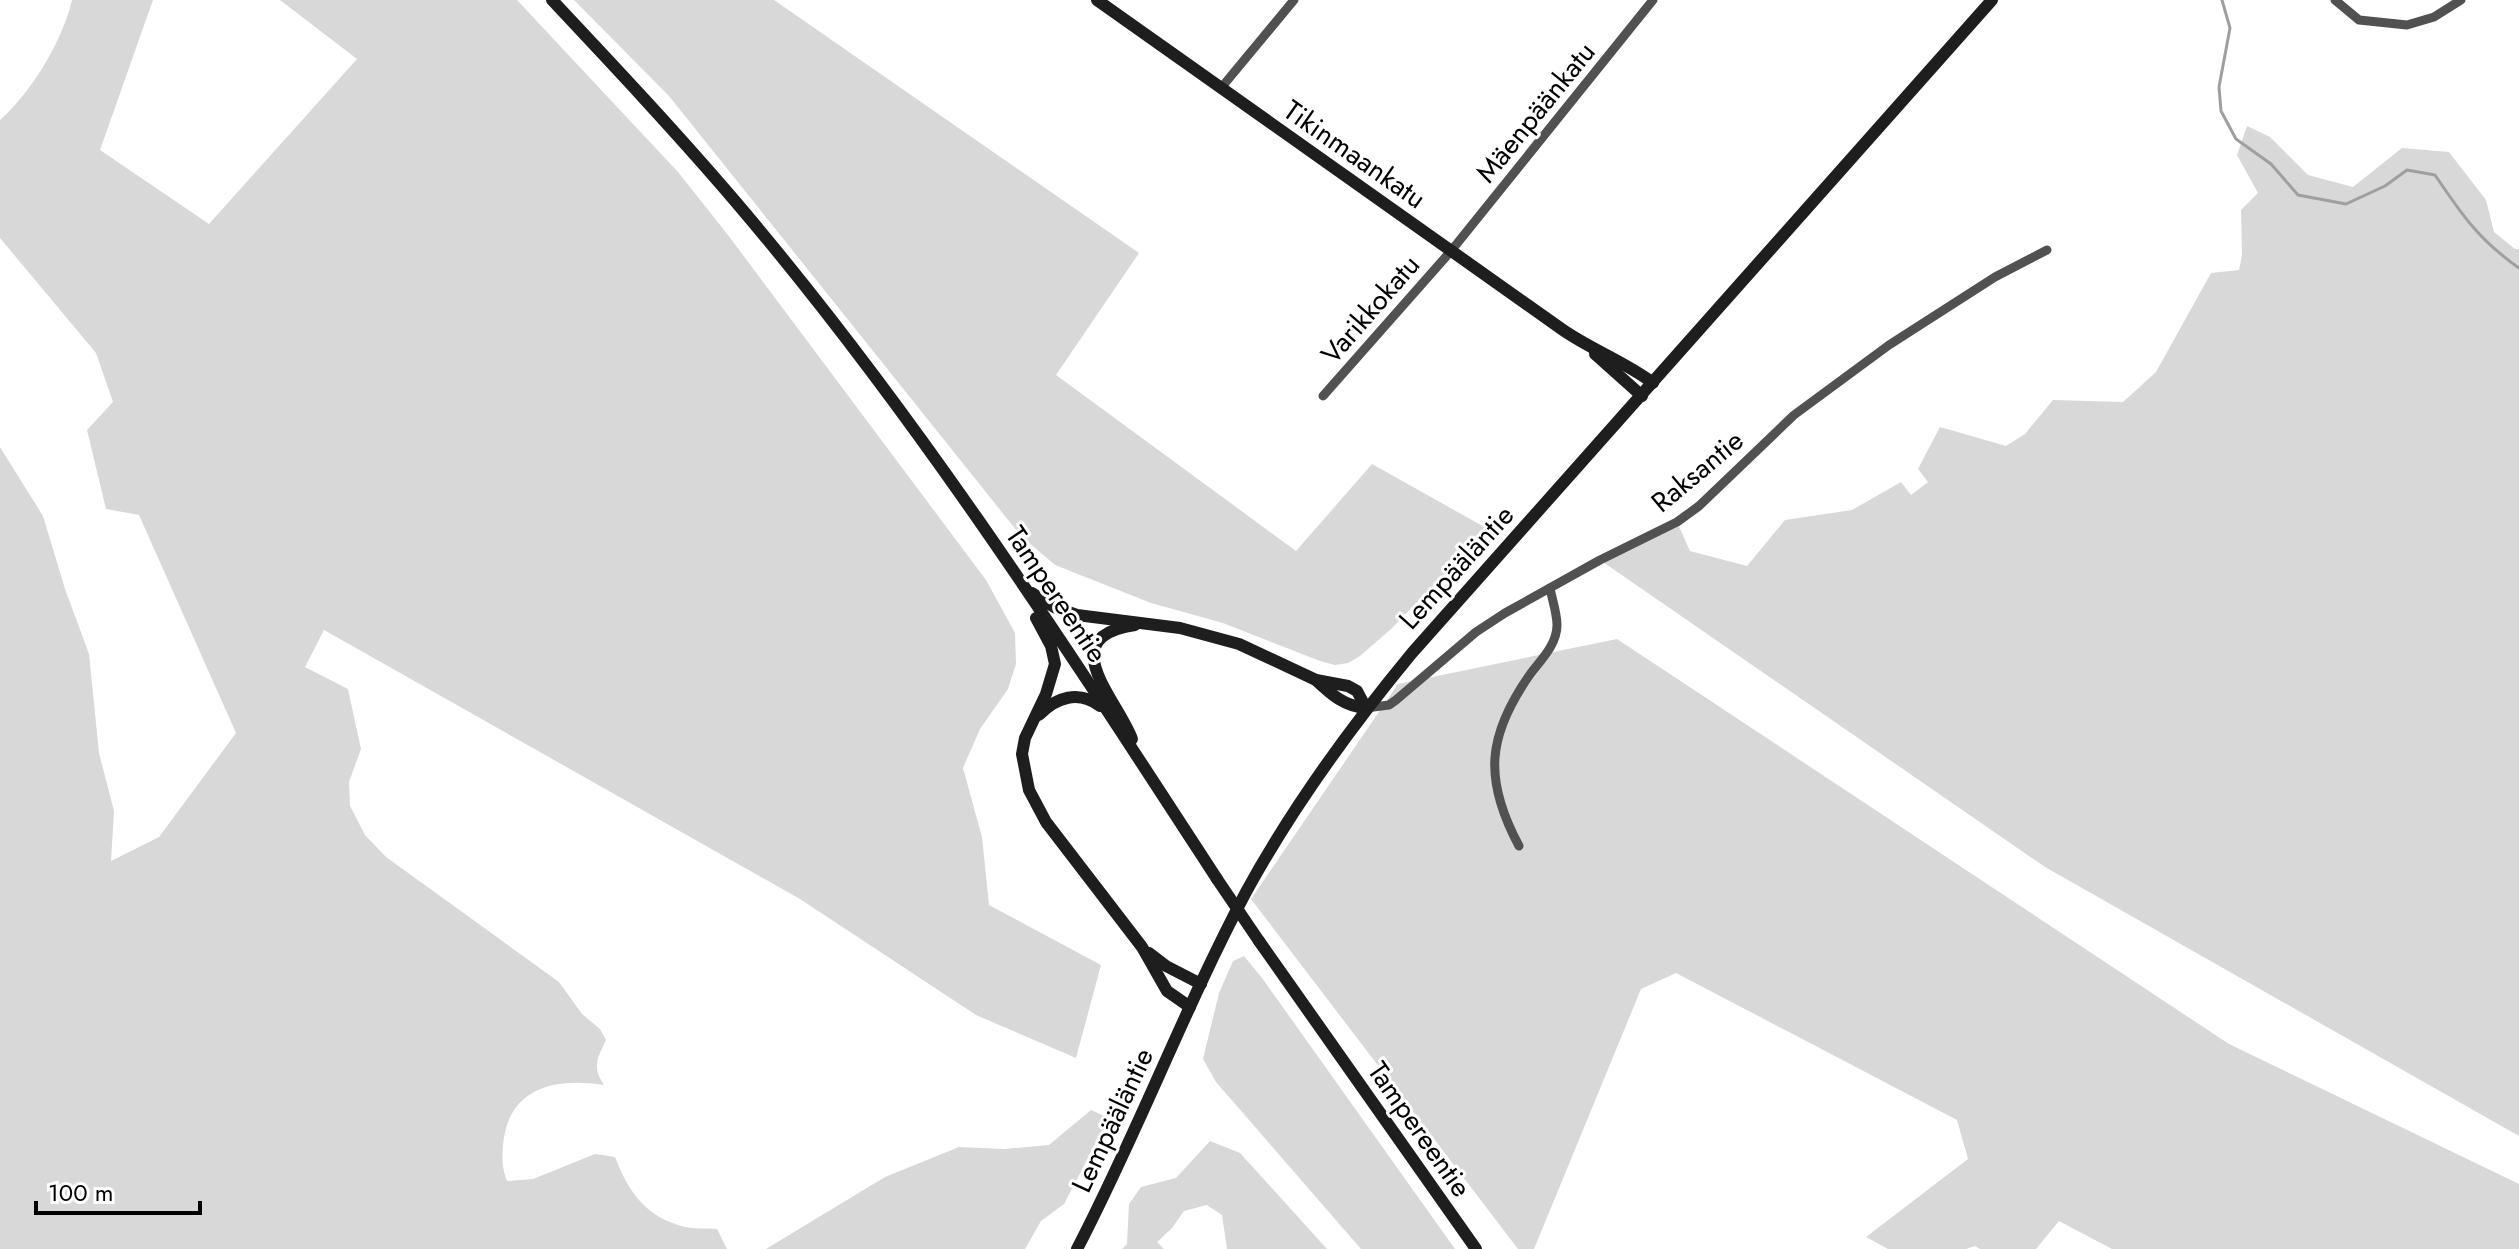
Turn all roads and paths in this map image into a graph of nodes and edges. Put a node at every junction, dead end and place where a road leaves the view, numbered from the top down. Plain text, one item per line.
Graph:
1 (552, 0) edge
2 (1097, 0) edge
3 (1294, 0) edge
4 (1653, 0) edge
5 (1992, 0) edge
6 (2335, 0) edge
7 (2461, 0) edge
8 (1221, 88) junction
9 (2047, 250) dead end
10 (1451, 251) junction
11 (1587, 346) junction
12 (1653, 383) junction
13 (1323, 396) dead end
14 (1642, 396) junction
15 (1013, 570) junction
16 (1550, 588) junction
17 (1026, 589) junction
18 (1158, 624) junction
19 (1366, 708) junction
20 (1111, 717) junction
21 (1032, 722) junction
22 (1142, 764) junction
23 (1519, 846) dead end
24 (1142, 947) junction
25 (1201, 984) junction
26 (1190, 1007) junction
27 (1077, 1249) edge
28 (1476, 1249) edge

1 - 15 main road, Tampereentie
2 - 8 main road, Tikinmaankatu
3 - 8 street
4 - 10 street, Mäenpäänkatu
5 - 12 main road, Lempääläntie
6 - 7 street
8 - 10 main road, Tikinmaankatu
9 - 16 street, Raksantie
10 - 11 main road, Tikinmaankatu
10 - 13 street, Varikkokatu
11 - 12 main road, Tikinmaankatu
11 - 14 main road, Tikinmaankatu
12 - 14 main road, Lempääläntie
14 - 19 main road, Lempääläntie
15 - 17 main road, Tampereentie
15 - 21 main road
16 - 19 street, Raksantie
16 - 23 street
17 - 18 main road
17 - 20 main road, Tampereentie
18 - 19 main road
18 - 22 main road
19 - 25 main road, Lempääläntie
20 - 21 main road
20 - 22 main road, Tampereentie
21 - 24 main road
22 - 28 main road, Tampereentie, bridge
24 - 25 main road
24 - 26 main road
25 - 26 main road, Lempääläntie
26 - 27 main road, Lempääläntie

